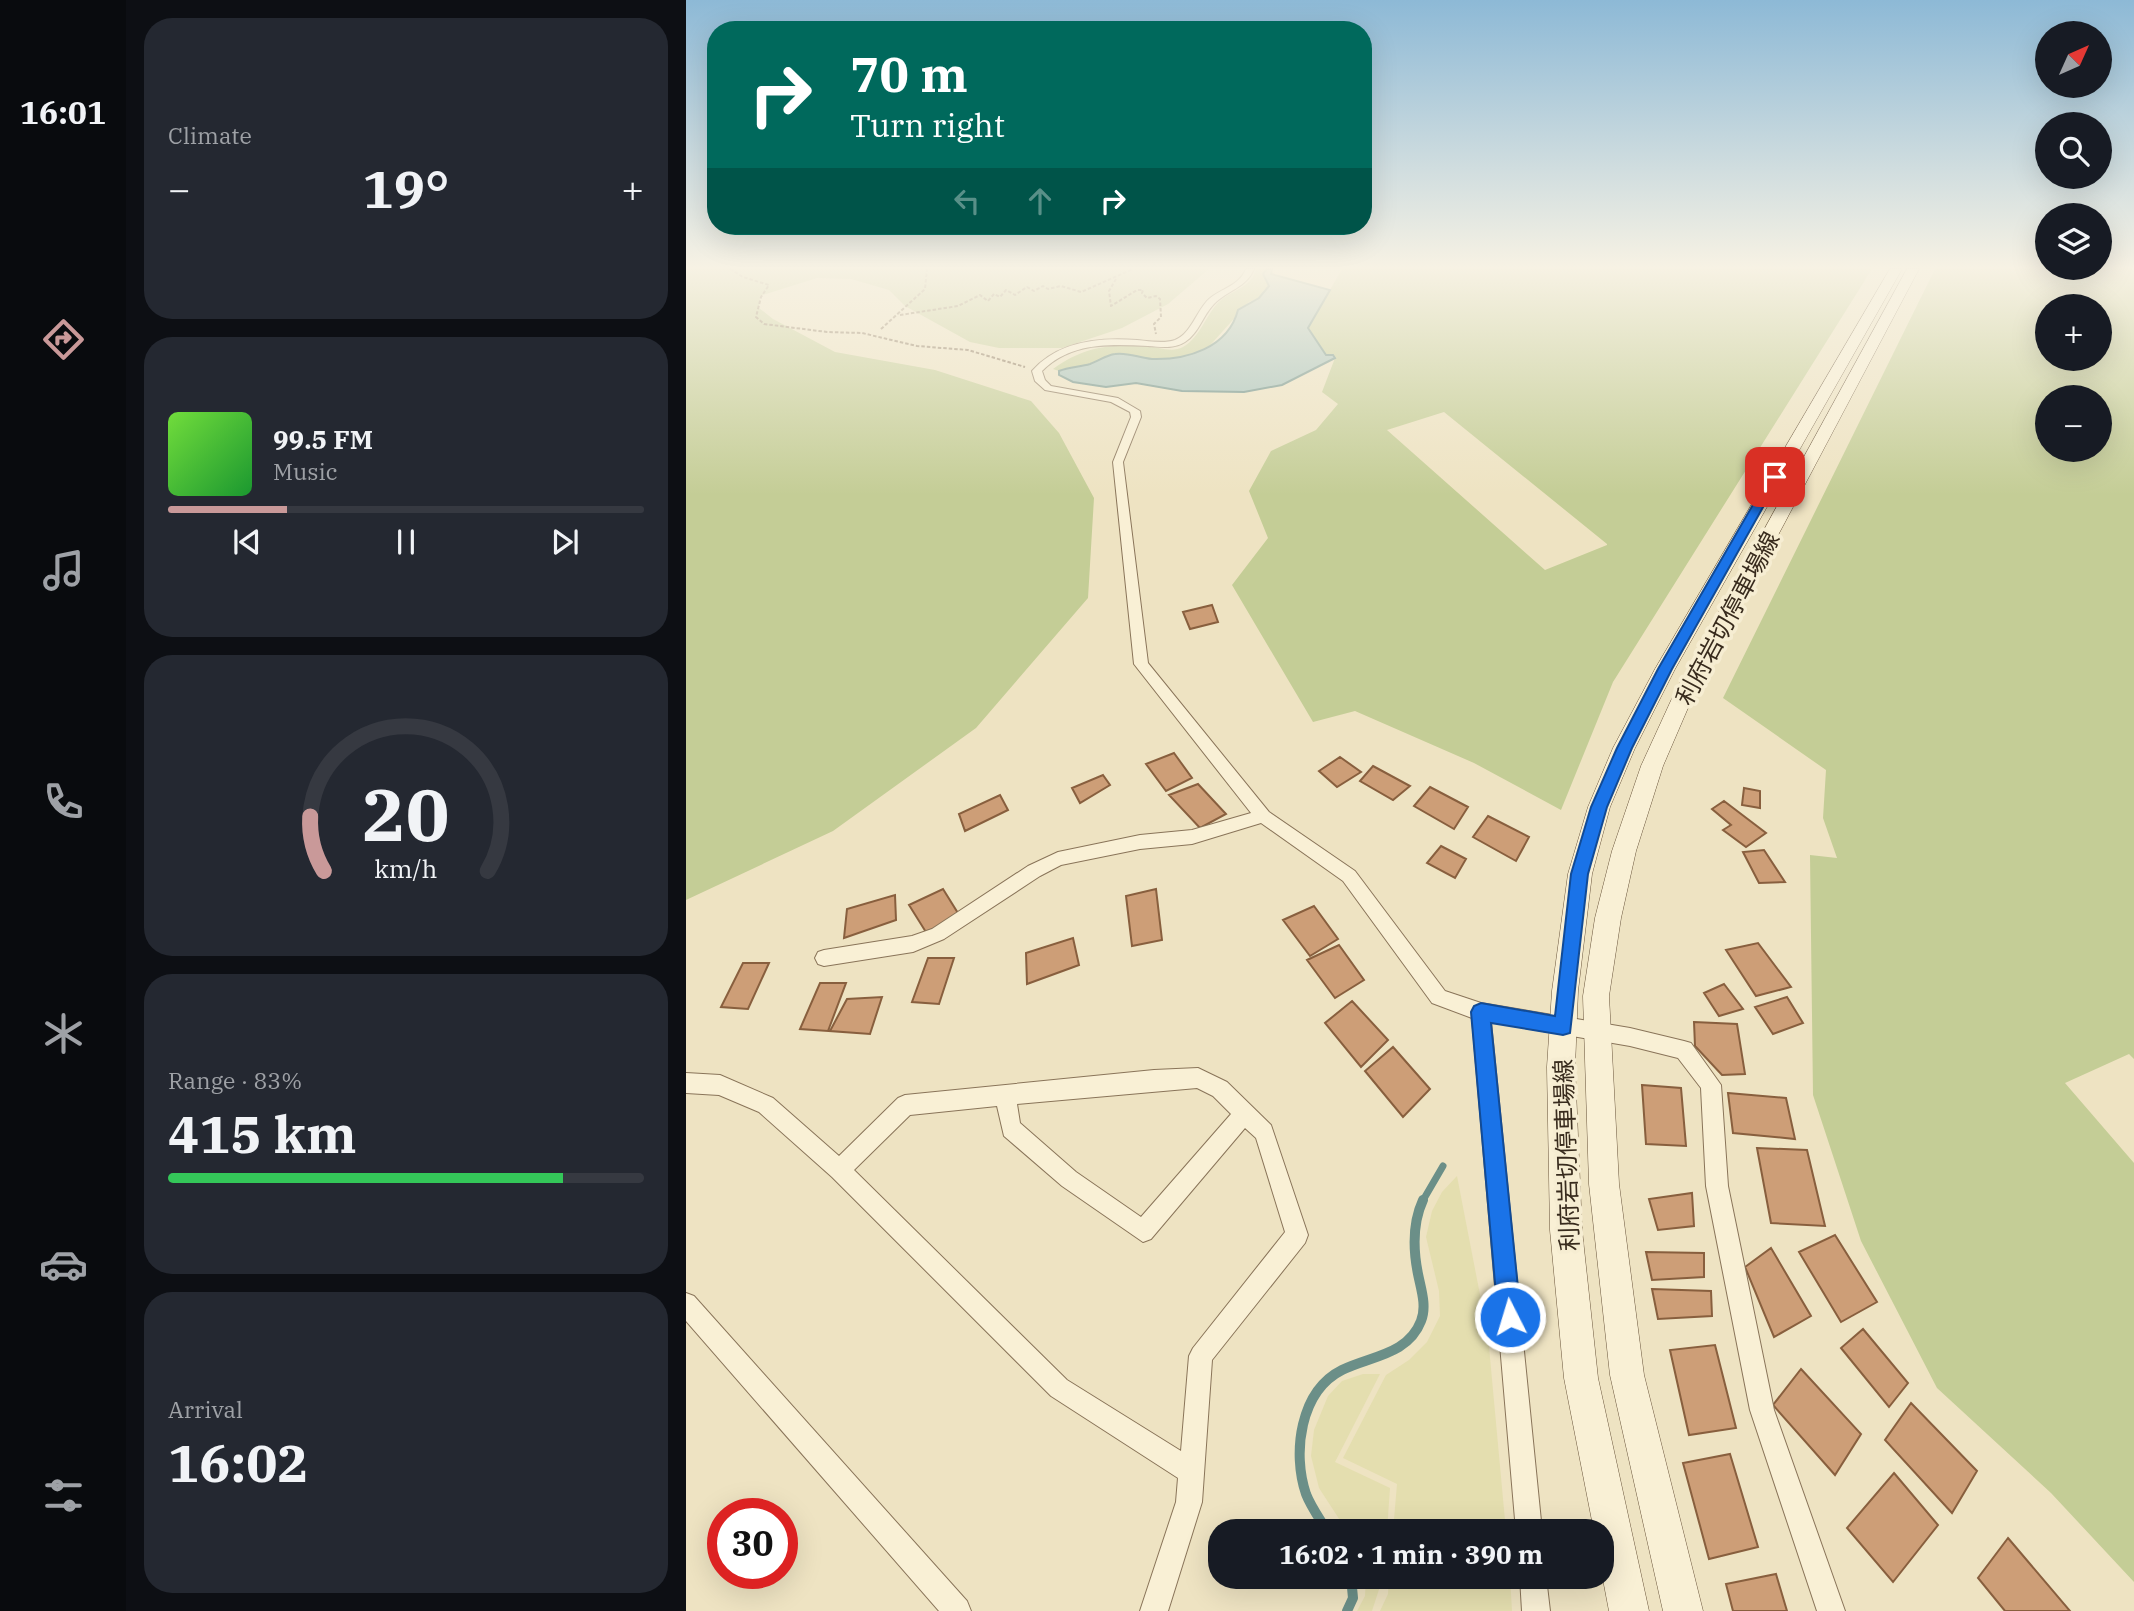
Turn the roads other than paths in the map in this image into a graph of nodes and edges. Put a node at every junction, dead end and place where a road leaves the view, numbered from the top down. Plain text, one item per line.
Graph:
1 (1102, 344) edge
2 (1853, 344) edge
3 (1873, 344) edge
4 (1263, 816) junction
5 (824, 958) dead end
6 (1481, 1012) junction
7 (1563, 1026) junction
8 (1597, 1032) junction
9 (686, 1083) edge
10 (1005, 1095) junction
11 (1246, 1112) junction
12 (839, 1170) junction
13 (689, 1315) edge
14 (1191, 1472) junction
15 (1528, 1519) edge
16 (1534, 1589) edge
17 (957, 1611) edge
18 (1154, 1611) edge
19 (1536, 1611) edge
20 (1629, 1611) edge
21 (1683, 1611) edge
22 (1831, 1611) edge

1 - 4 street
2 - 7 main road, 利府岩切停車場線
3 - 8 main road, 利府岩切停車場線
4 - 5 street
4 - 6 street
6 - 7 street
6 - 15 street
7 - 8 street
7 - 20 main road, 利府岩切停車場線
8 - 21 main road, 利府岩切停車場線
8 - 22 street
9 - 12 street
10 - 11 street
10 - 11 street
10 - 12 street
11 - 14 street
12 - 14 street
13 - 17 street
14 - 18 street
16 - 19 street

